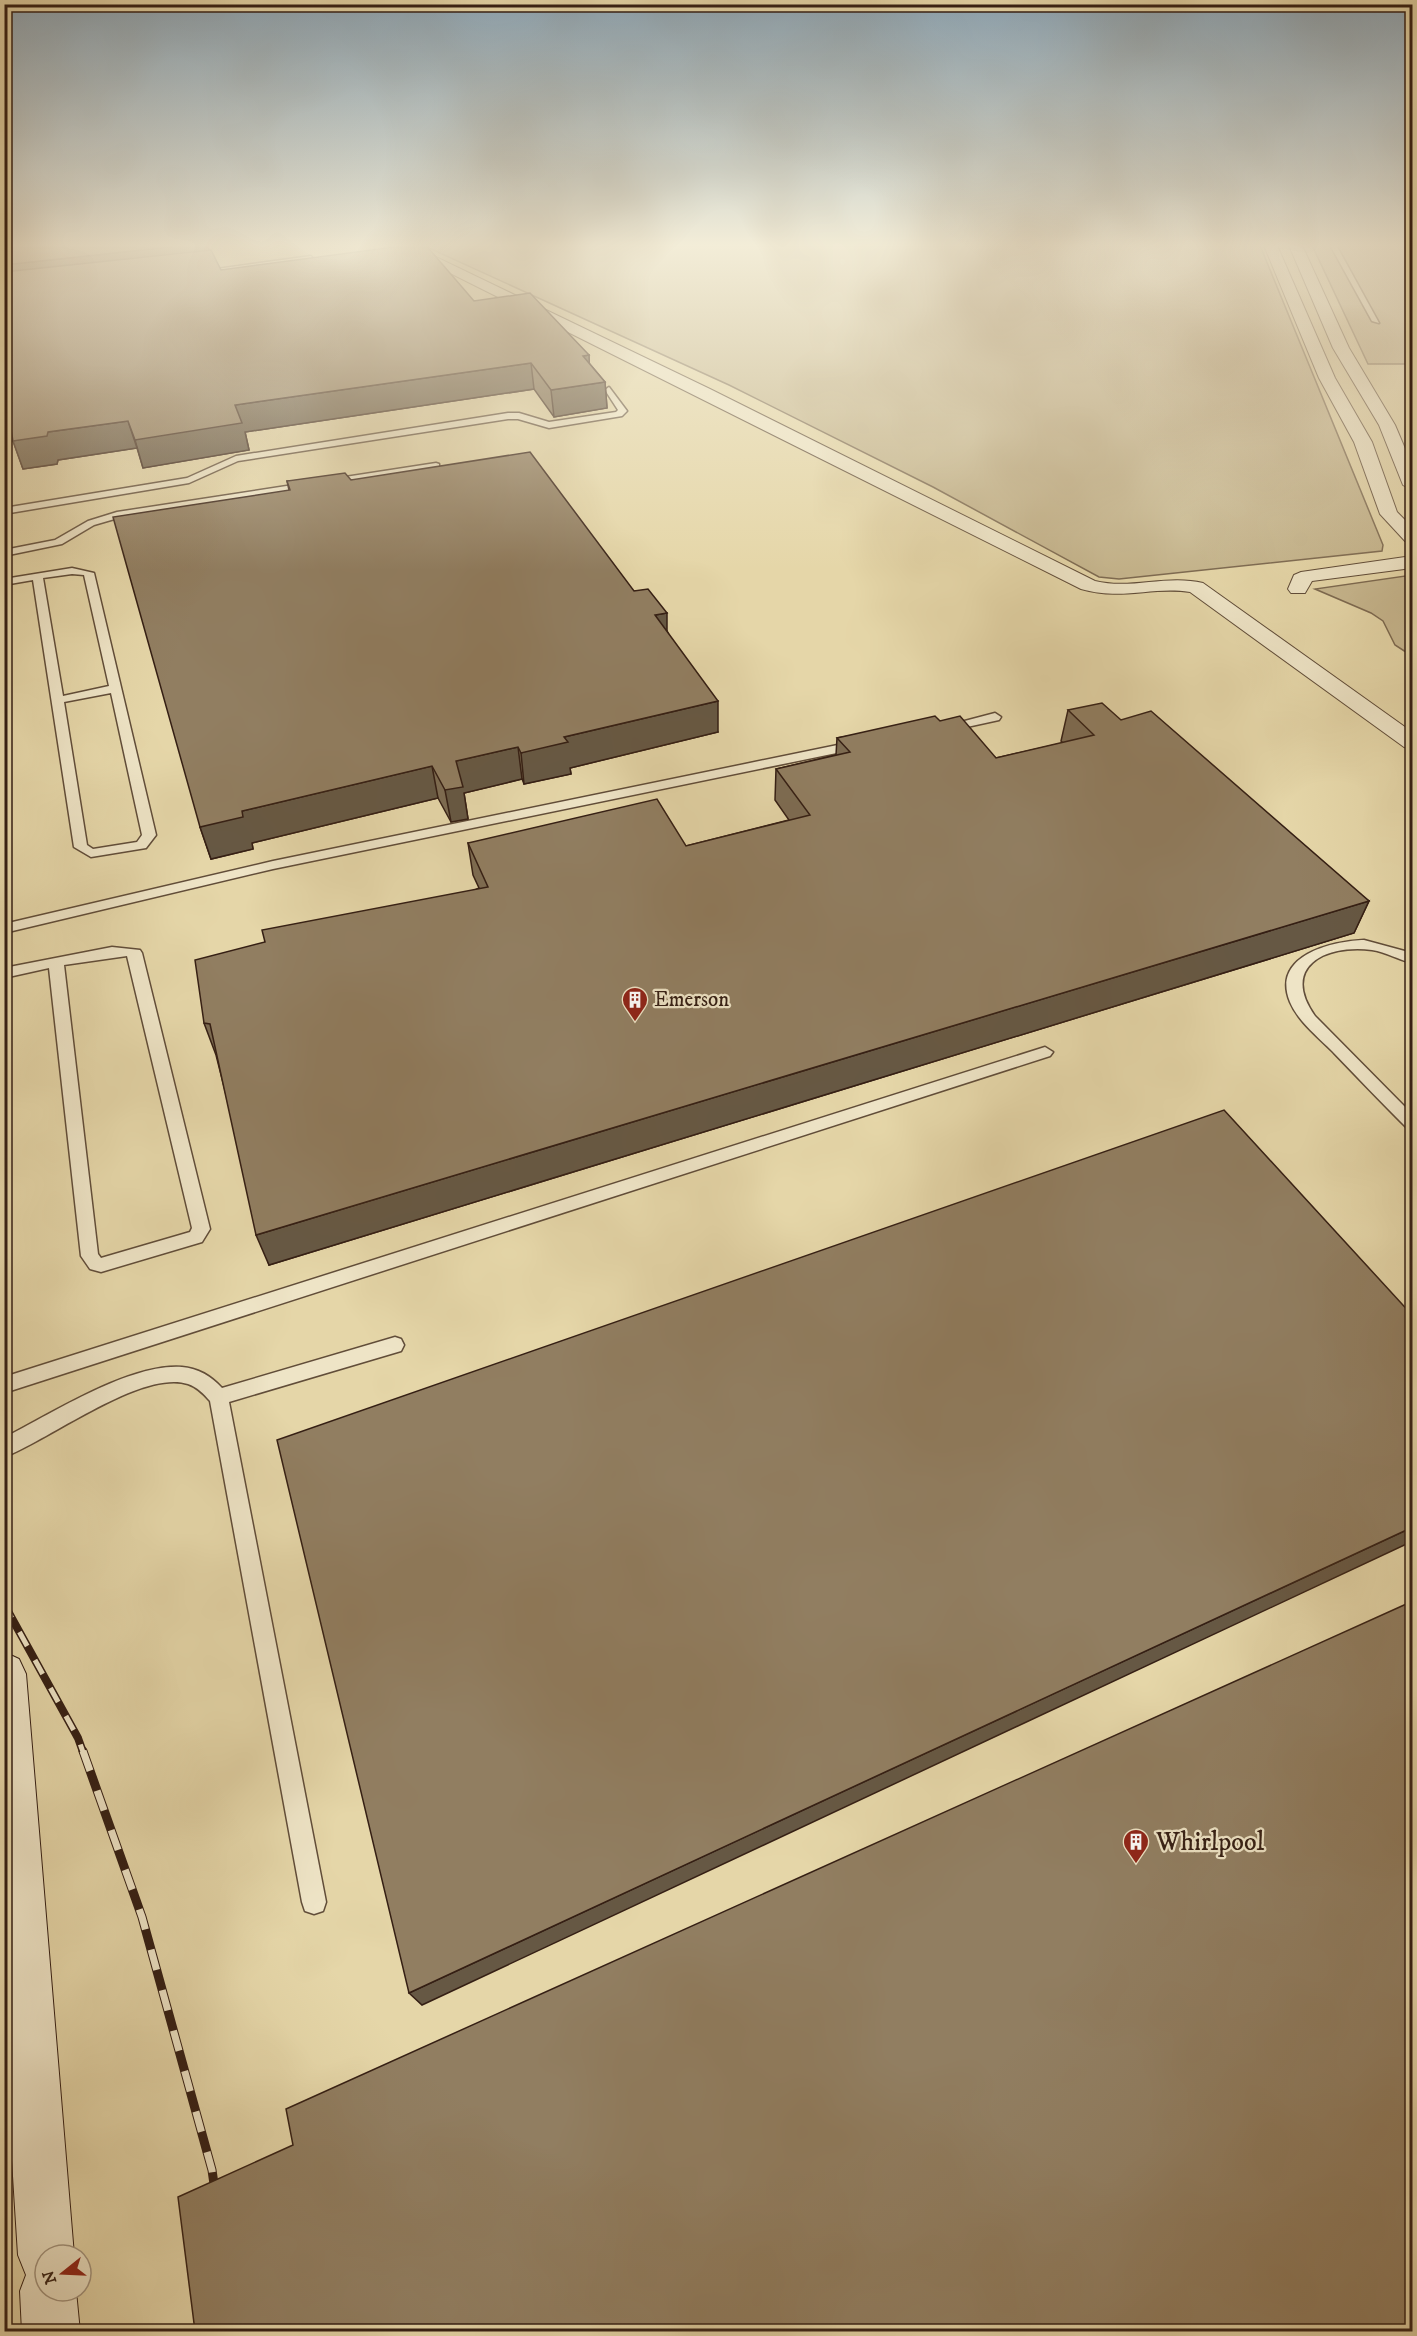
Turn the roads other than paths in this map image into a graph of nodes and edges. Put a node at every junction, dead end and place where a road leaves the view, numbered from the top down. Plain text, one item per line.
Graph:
1 (622, 352) edge
2 (1315, 352) edge
3 (1343, 352) edge
4 (609, 390) dead end
5 (452, 464) edge
6 (1413, 484) edge
7 (4, 511) edge
8 (1413, 537) edge
9 (4, 553) edge
10 (1413, 562) edge
11 (38, 577) junction
12 (4, 582) edge
13 (1298, 589) dead end
14 (116, 688) junction
15 (58, 700) junction
16 (996, 717) dead end
17 (926, 731) edge
18 (1413, 742) edge
19 (867, 743) edge
20 (4, 929) edge
21 (1413, 958) edge
22 (56, 962) junction
23 (4, 973) edge
24 (1045, 1052) dead end
25 (1413, 1123) edge
26 (395, 1345) dead end
27 (4, 1385) edge
28 (219, 1396) junction
29 (4, 1448) edge
30 (4, 1674) edge
31 (314, 1902) dead end
32 (45, 2243) edge
33 (49, 2303) edge
34 (51, 2331) edge

1 - 18 street
2 - 8 street
3 - 6 street
4 - 7 lane
5 - 9 lane
10 - 13 street
11 - 12 lane
11 - 14 lane
11 - 15 lane
14 - 15 lane
14 - 15 lane
16 - 17 lane
19 - 20 lane
21 - 25 lane
22 - 22 lane
22 - 23 lane
24 - 27 lane
26 - 28 lane
28 - 29 lane
28 - 31 lane
30 - 32 street
33 - 34 street

